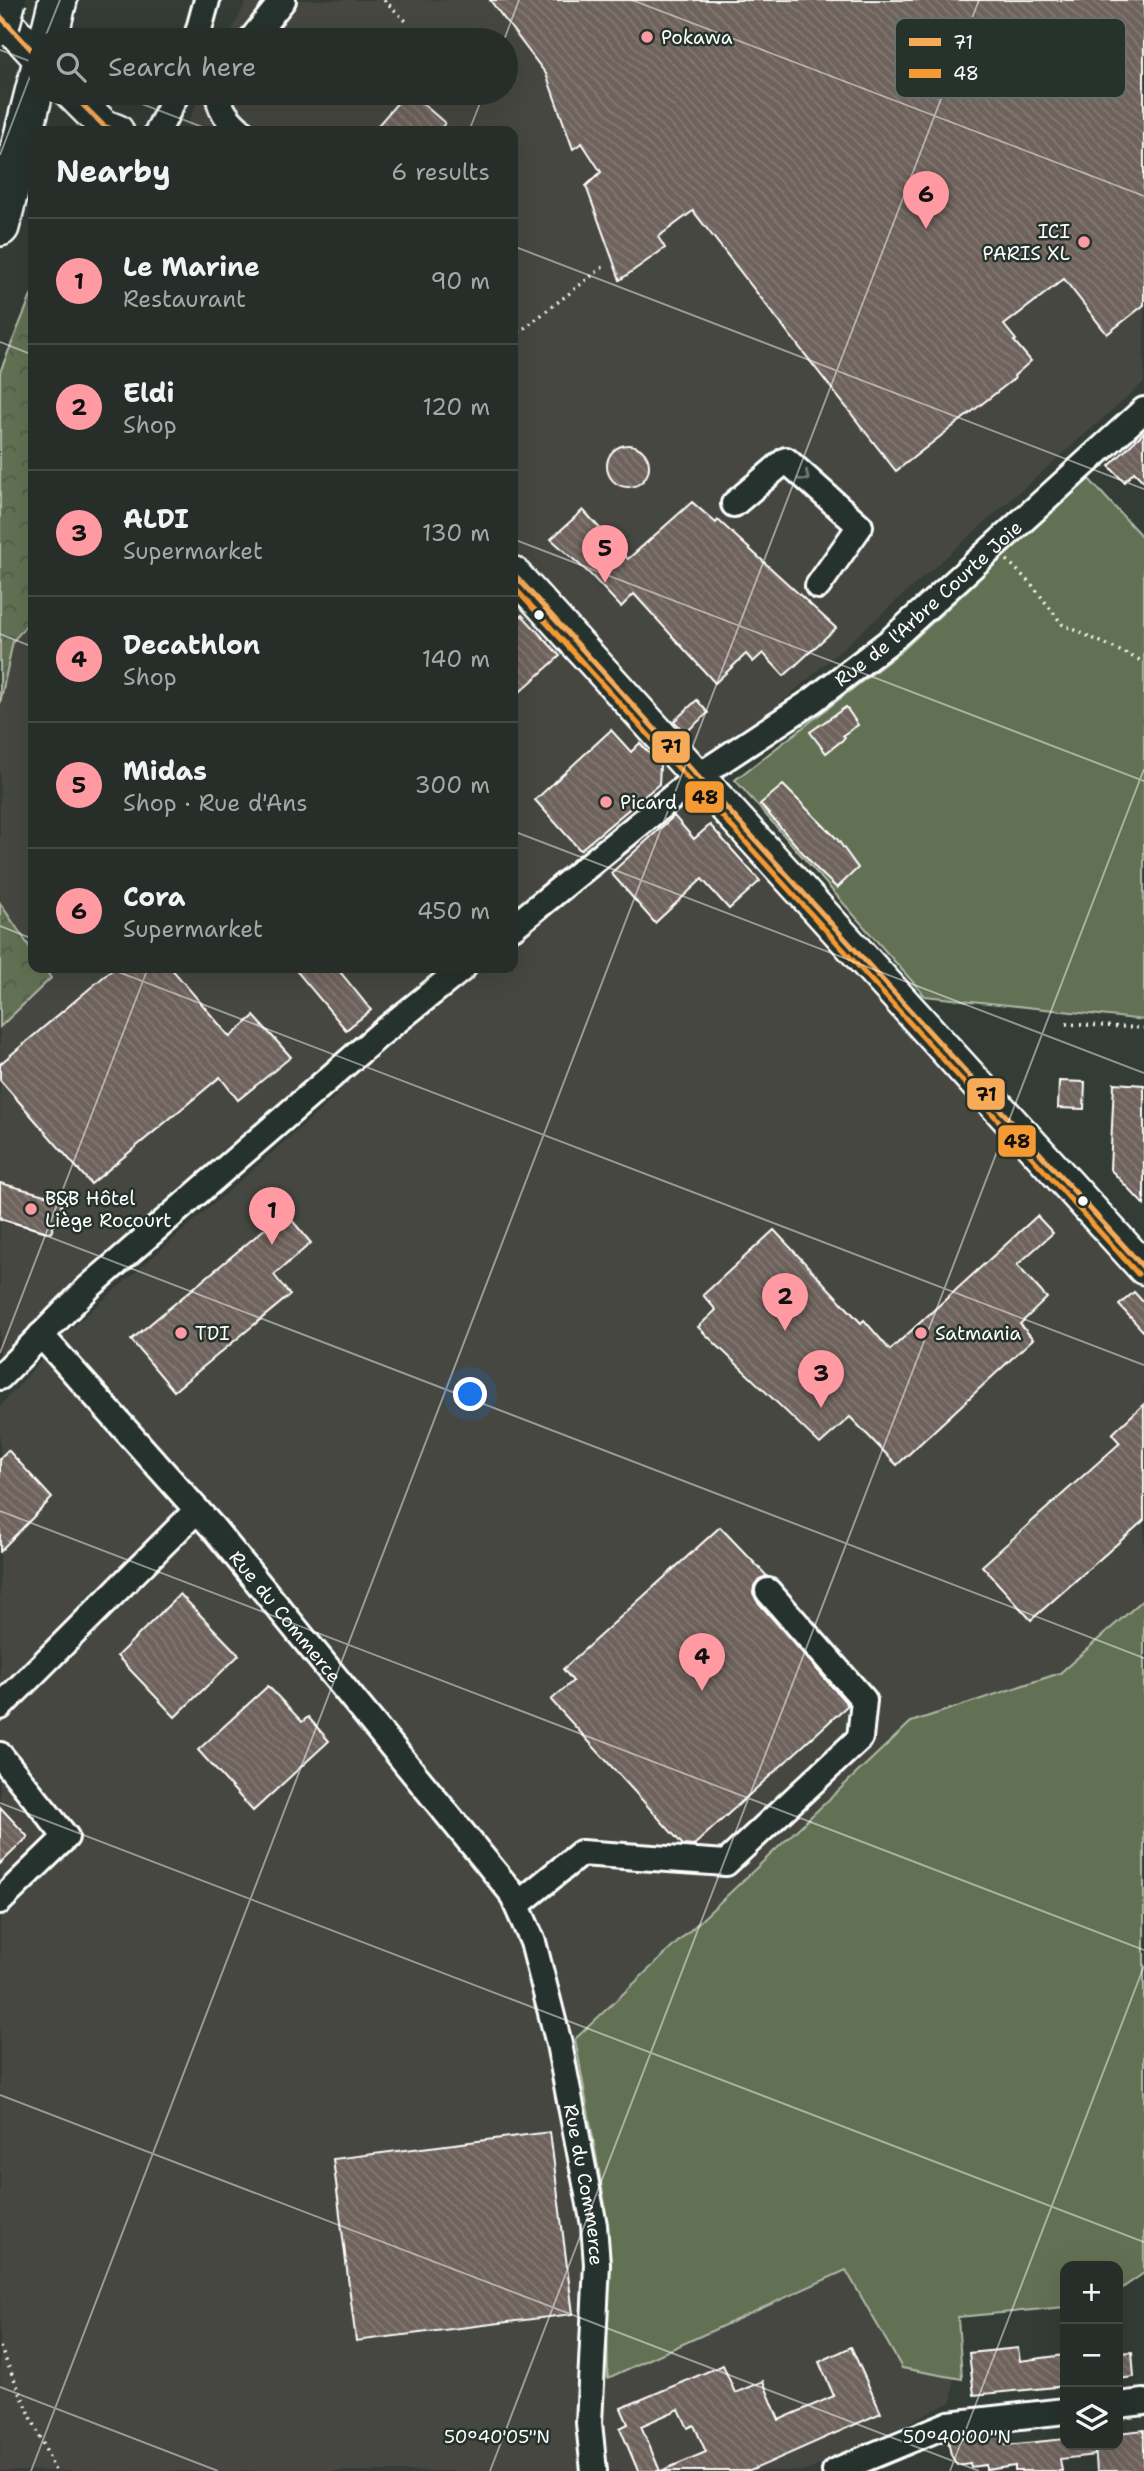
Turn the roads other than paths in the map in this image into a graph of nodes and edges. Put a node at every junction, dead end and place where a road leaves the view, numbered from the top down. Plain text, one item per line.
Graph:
1 (7, 0) edge
2 (58, 0) edge
3 (207, 0) edge
4 (284, 0) edge
5 (0, 16) edge
6 (0, 27) edge
7 (51, 28) edge
8 (199, 28) edge
9 (261, 28) edge
10 (28, 46) edge
11 (31, 105) edge
12 (83, 105) edge
13 (171, 105) edge
14 (220, 105) edge
15 (104, 126) edge
16 (160, 126) edge
17 (235, 126) edge
18 (0, 227) edge
19 (1144, 410) edge
20 (734, 504) dead end
21 (518, 579) edge
22 (818, 586) dead end
23 (697, 777) junction
24 (518, 923) edge
25 (457, 973) edge
26 (1144, 1268) edge
27 (41, 1335) junction
28 (0, 1377) edge
29 (197, 1510) junction
30 (768, 1591) dead end
31 (0, 1707) edge
32 (0, 1755) edge
33 (0, 1901) edge
34 (517, 1905) junction
35 (1144, 2402) edge
36 (1123, 2404) edge
37 (1060, 2412) edge
38 (594, 2471) edge
39 (835, 2471) edge

1 - 6 highway, bridge
2 - 7 highway
3 - 8 street
4 - 9 street
5 - 10 main road
11 - 18 highway
12 - 15 main road
13 - 16 street
14 - 17 street
19 - 23 street, Rue de l'Arbre Courte Joie
20 -> 22 street
21 - 23 main road
23 - 24 street, Rue de l'Arbre Courte Joie
23 - 26 main road
25 - 27 street
27 - 28 street
27 - 29 street, Rue du Commerce
29 - 31 street
29 - 34 street, Rue du Commerce
30 - 34 street
32 - 33 street
34 - 38 street, Rue du Commerce
35 - 36 street
37 - 39 street

